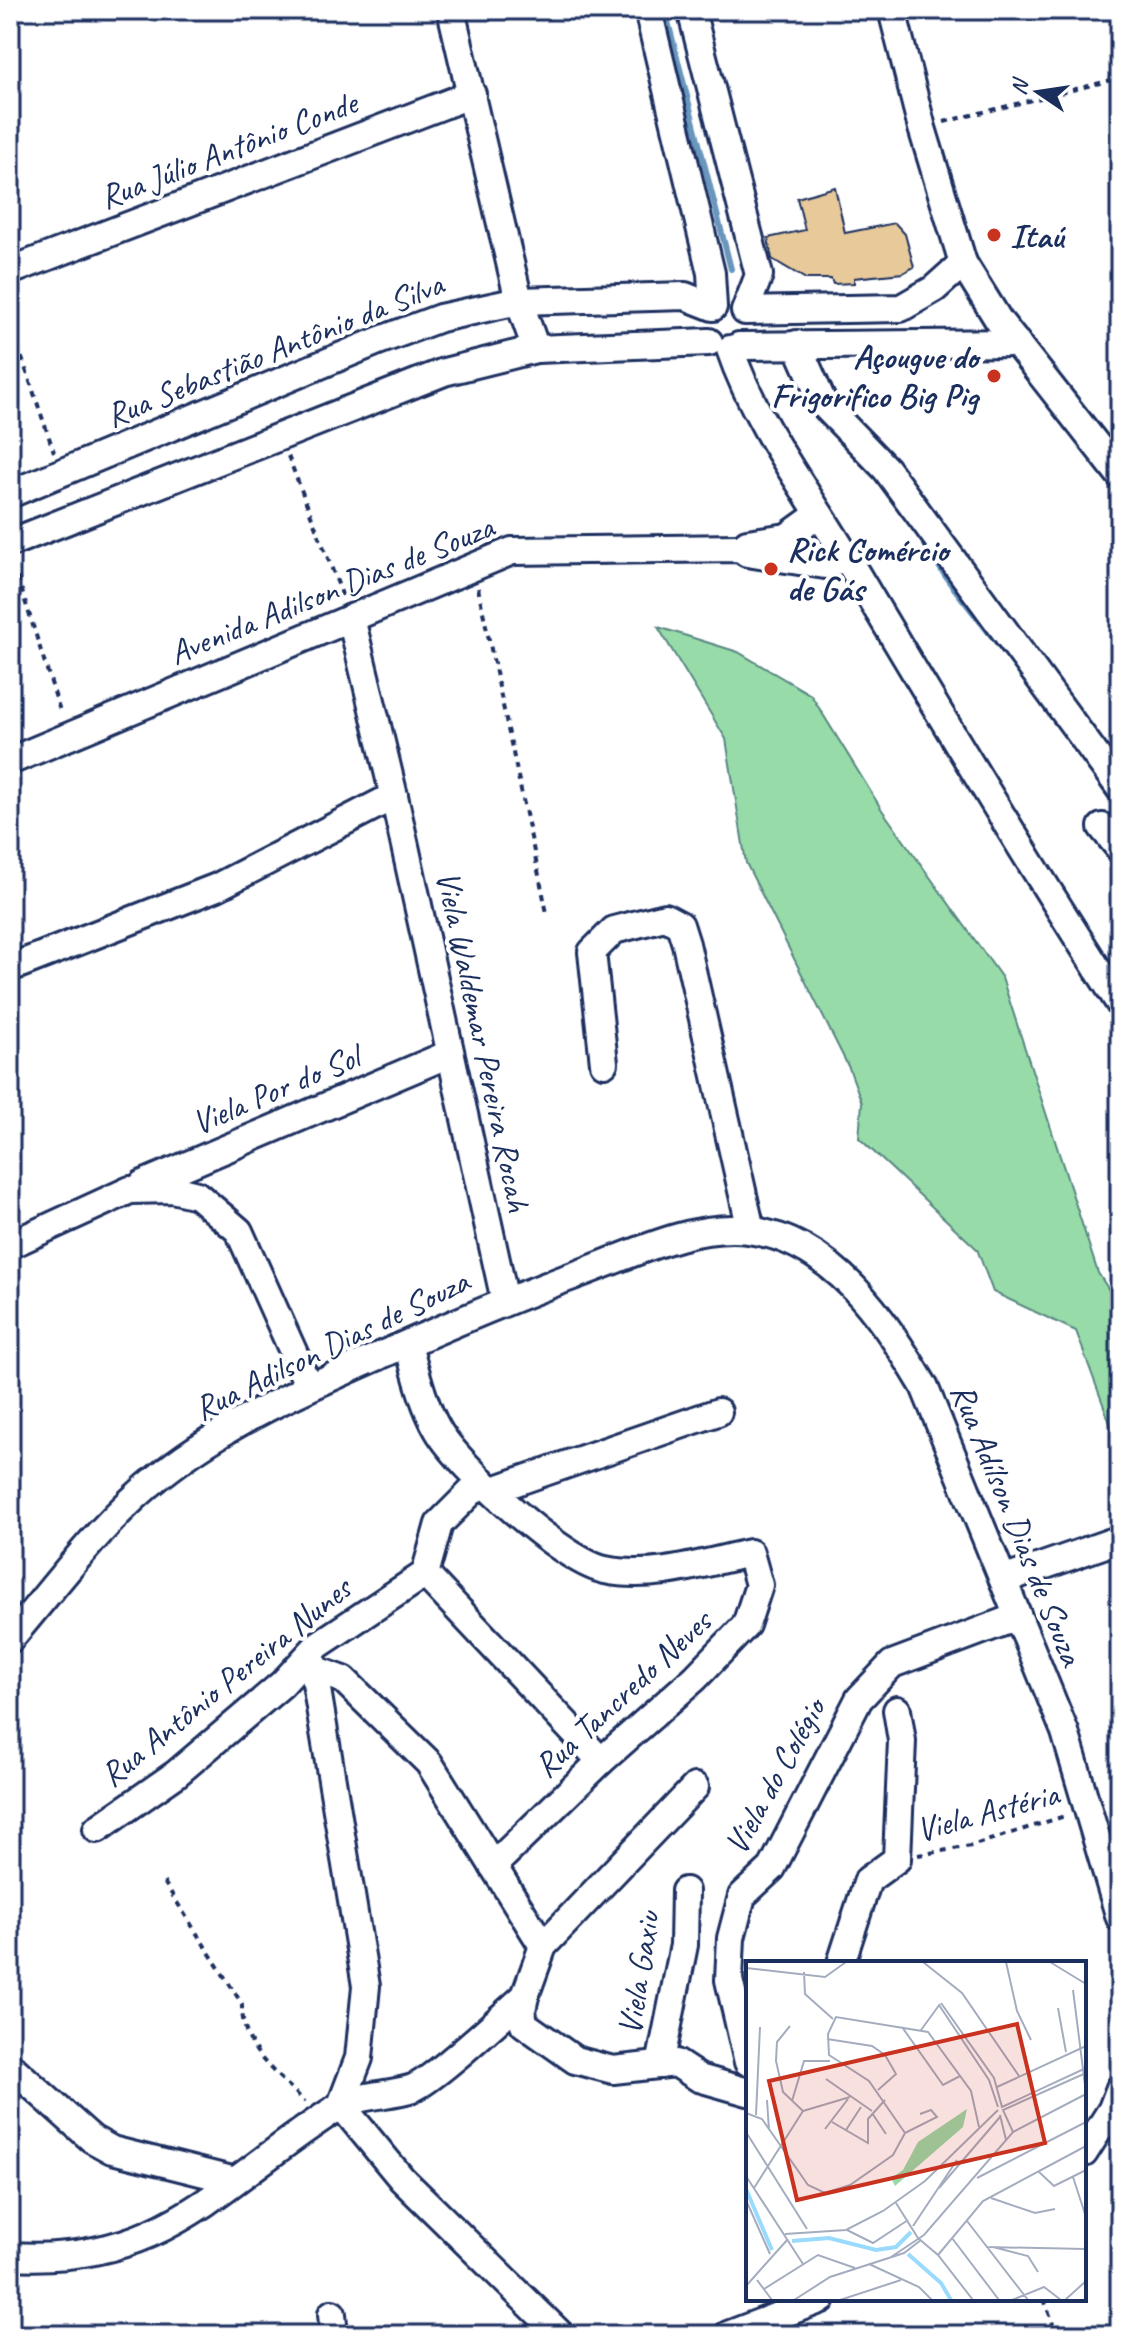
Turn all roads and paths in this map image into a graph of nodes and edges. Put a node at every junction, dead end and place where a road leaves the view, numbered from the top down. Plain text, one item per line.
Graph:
1 (451, 10) edge
2 (648, 10) edge
3 (691, 10) edge
4 (892, 10) edge
5 (1120, 78) edge
6 (472, 94) junction
7 (922, 128) junction
8 (963, 263) junction
9 (10, 271) edge
10 (519, 301) junction
11 (713, 307) junction
12 (745, 311) junction
13 (10, 323) edge
14 (1017, 343) junction
15 (797, 344) junction
16 (726, 346) junction
17 (536, 349) junction
18 (280, 434) junction
19 (61, 473) junction
20 (1120, 475) edge
21 (10, 494) edge
22 (819, 514) junction
23 (10, 543) edge
24 (740, 548) junction
25 (10, 554) edge
26 (847, 557) junction
27 (473, 566) junction
28 (351, 618) junction
29 (67, 736) junction
30 (10, 761) edge
31 (1120, 788) edge
32 (394, 796) junction
33 (1102, 827) dead end
34 (1120, 849) edge
35 (547, 913) dead end
36 (10, 968) edge
37 (1120, 1004) edge
38 (449, 1054) junction
39 (604, 1063) dead end
40 (130, 1190) junction
41 (751, 1230) junction
42 (10, 1245) edge
43 (505, 1301) junction
44 (408, 1344) junction
45 (309, 1387) junction
46 (718, 1412) dead end
47 (488, 1486) junction
48 (1120, 1539) edge
49 (425, 1574) junction
50 (1003, 1580) junction
51 (1017, 1617) junction
52 (10, 1639) edge
53 (312, 1661) junction
54 (897, 1710) dead end
55 (601, 1761) junction
56 (695, 1787) dead end
57 (1089, 1809) junction
58 (97, 1829) dead end
59 (897, 1859) junction
60 (493, 1866) junction
61 (164, 1882) dead end
62 (685, 1891) dead end
63 (1120, 1918) edge
64 (543, 1946) junction
65 (842, 1961) edge
66 (525, 1996) junction
67 (746, 2053) edge
68 (660, 2065) junction
69 (10, 2066) edge
70 (1120, 2088) edge
71 (746, 2091) edge
72 (331, 2111) junction
73 (1086, 2150) edge
74 (232, 2180) junction
75 (10, 2256) edge
76 (812, 2301) edge
77 (1045, 2301) edge
78 (786, 2306) edge
79 (561, 2335) edge
80 (728, 2335) edge
81 (1057, 2335) edge

1 - 6 street
2 - 11 street
3 - 12 street
4 - 7 street
5 - 7 path
6 - 9 street, Rua Júlio Antônio Conde
6 - 10 street
7 - 8 street
8 - 12 street
8 - 14 street
10 - 11 street, Rua Sebastião Antônio da Silva
10 - 17 street
10 - 19 street, Rua Sebastião Antônio da Silva
11 - 12 street
11 - 16 street
12 - 16 street
13 - 19 path
14 - 15 street
14 - 20 street
15 - 16 street
15 - 31 street
16 - 17 street
16 - 22 street
17 - 18 street
18 - 23 street
18 - 28 path
19 - 21 street, Rua Sebastião Antônio da Silva
22 - 24 street, Avenida Adilson Dias de Souza
22 - 26 street
24 - 26 street, Avenida Adilson Dias de Souza
24 - 27 street, Avenida Adilson Dias de Souza
25 - 29 path
26 - 37 street
27 - 28 street, Avenida Adilson Dias de Souza
27 - 35 path
28 - 29 street, Avenida Adilson Dias de Souza
28 - 32 street, Viela Waldemar Pereira Rocah
29 - 30 street, Avenida Adilson Dias de Souza
32 - 36 street
32 - 38 street, Viela Waldemar Pereira Rocah
33 - 34 street
38 - 40 street, Viela Por do Sol
38 - 43 street, Viela Waldemar Pereira Rocah
39 - 41 street
40 - 42 street, Viela Por do Sol
40 - 45 street
41 - 43 street, Rua Adilson Dias de Souza
41 - 50 street, Rua Adílson Dias de Souza
43 - 44 street, Rua Adilson Dias de Souza
44 - 45 street, Rua Adilson Dias de Souza
44 - 47 street
45 - 52 street, Rua Adilson Dias de Souza
46 - 47 street
47 - 49 street
47 - 55 street, Rua Tancredo Neves
48 - 50 street
49 - 53 street, Rua Antônio Pereira Nunes
49 - 55 street
50 - 51 street, Rua Adílson Dias de Souza
51 - 57 street, Rua Adílson Dias de Souza
51 - 67 street, Viela do Colégio
53 - 58 street, Rua Antônio Pereira Nunes
53 - 60 street
53 - 72 street
54 - 59 street
55 - 60 street, Rua Tancredo Neves
56 - 64 street
57 - 59 path, Viela Astéria
57 - 63 street, Rua Adílson Dias de Souza
59 - 65 street
60 - 64 street
61 - 72 path
62 - 68 street, Viela Gaxiu
64 - 66 street
66 - 68 street
66 - 72 street
68 - 71 street
69 - 74 street
70 - 73 street
72 - 74 street
72 - 79 street
74 - 75 street
76 - 78 street
77 - 81 path
78 - 80 street

